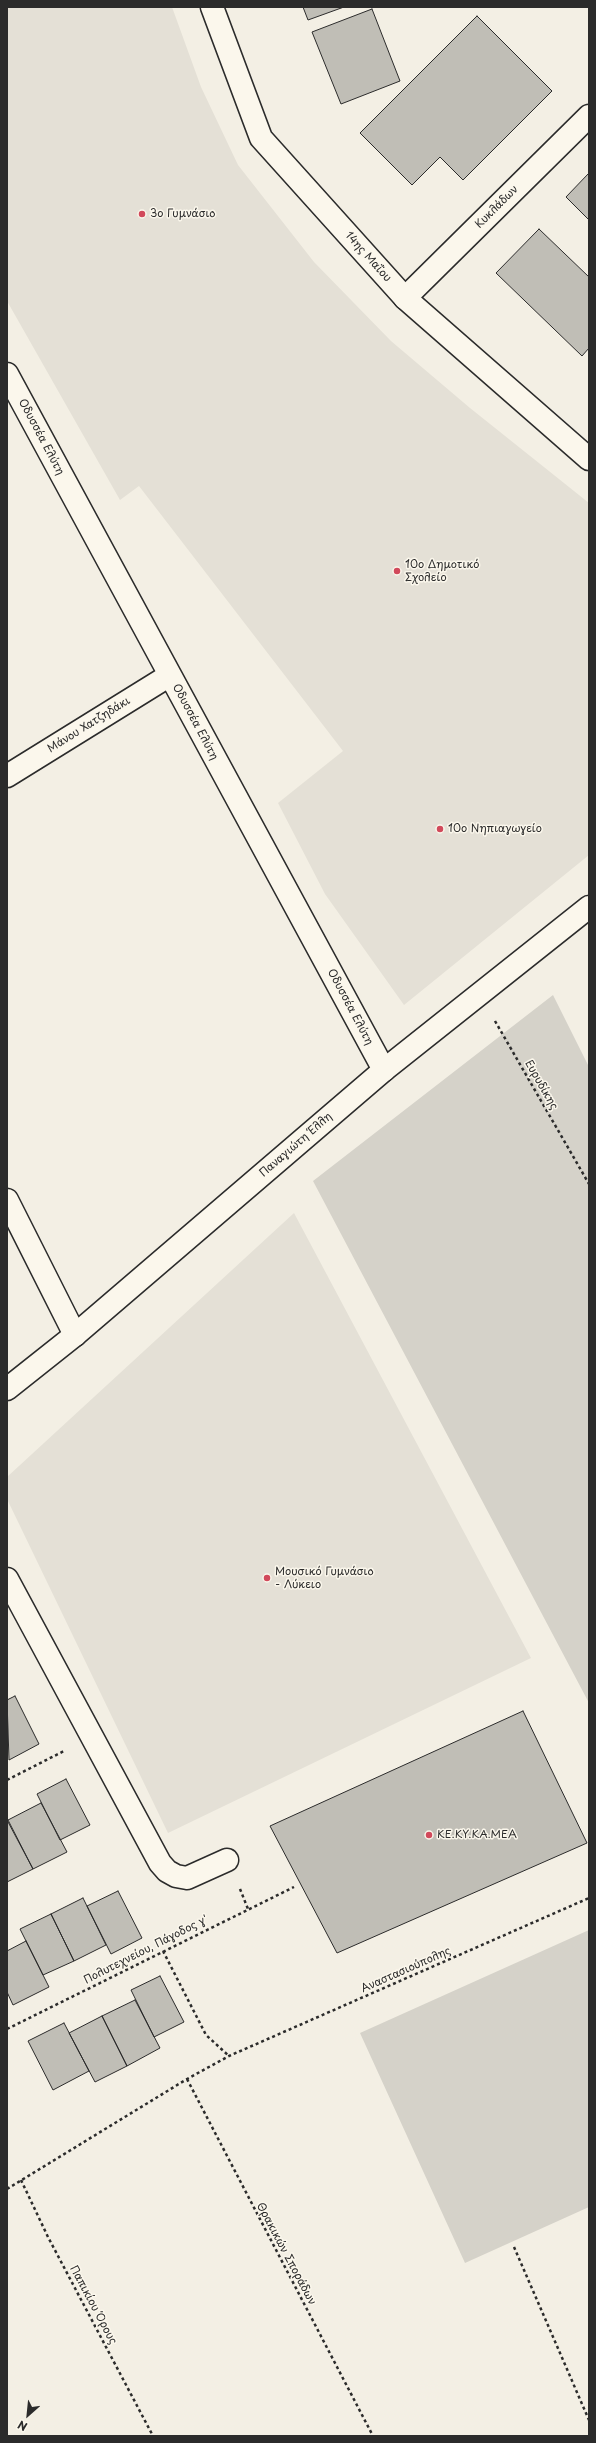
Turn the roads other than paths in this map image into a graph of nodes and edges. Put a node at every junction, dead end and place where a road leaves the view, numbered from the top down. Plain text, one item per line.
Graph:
1 (212, 7) edge
2 (589, 116) edge
3 (405, 298) junction
4 (7, 374) edge
5 (589, 459) edge
6 (170, 675) junction
7 (7, 776) edge
8 (589, 906) edge
9 (384, 1070) junction
10 (7, 1200) edge
11 (75, 1335) junction
12 (7, 1389) edge
13 (7, 1579) edge
14 (227, 1860) dead end

1 - 3 street, 14ης Μαΐου
2 - 3 street, Κυκλάδων
3 - 5 street, 14ης Μαΐου
4 - 6 street, Οδυσσέα Ελύτη
6 - 7 street, Μάνου Χατζηδάκι
6 - 9 street, Οδυσσέα Ελύτη
8 - 9 street, Παναγιώτη Έλλη
9 - 11 street, Παναγιώτη Έλλη
10 - 11 street
11 - 12 street, Παναγιώτη Έλλη
13 - 14 street

